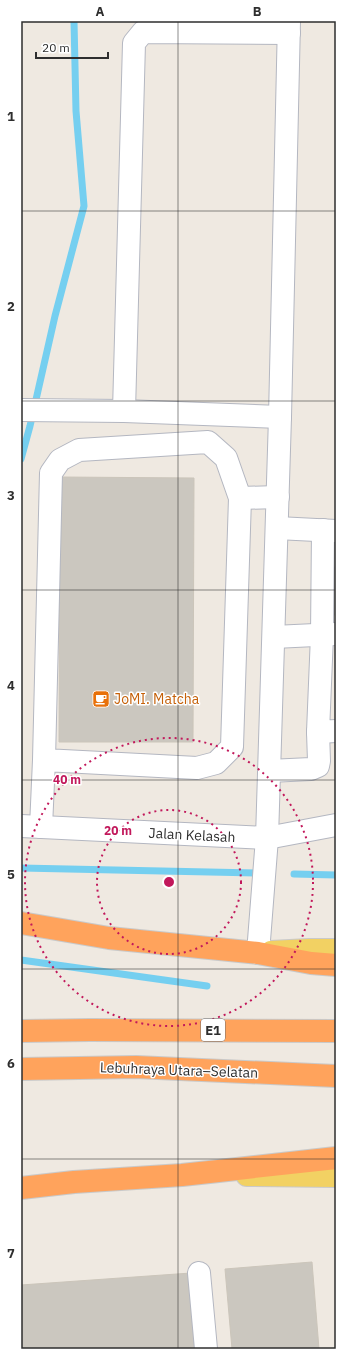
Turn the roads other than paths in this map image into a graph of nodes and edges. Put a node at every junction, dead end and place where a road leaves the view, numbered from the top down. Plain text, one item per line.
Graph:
1 (289, 27) edge
2 (21, 410) edge
3 (124, 411) junction
4 (280, 417) junction
5 (278, 497) junction
6 (240, 498) junction
7 (277, 528) junction
8 (330, 530) edge
9 (329, 634) edge
10 (274, 637) junction
11 (327, 731) edge
12 (44, 760) junction
13 (269, 771) junction
14 (336, 825) edge
15 (31, 827) edge
16 (267, 838) junction
17 (21, 923) edge
18 (336, 950) edge
19 (258, 953) junction
20 (336, 965) edge
21 (21, 1031) edge
22 (336, 1031) edge
23 (21, 1069) edge
24 (336, 1076) edge
25 (336, 1158) edge
26 (182, 1175) junction
27 (336, 1176) edge
28 (21, 1188) edge
29 (199, 1273) dead end
30 (206, 1349) edge

1 - 3 street
1 - 4 street
2 - 3 street
3 - 4 street
4 - 5 street
5 - 6 street
5 - 7 street
6 - 12 street
6 - 12 street
7 - 8 street
7 - 10 street
8 - 9 street
9 - 10 street
9 - 11 street
10 - 13 street
11 - 13 street
12 - 15 street
13 - 16 street
14 - 16 street, Jalan Kelasah
15 - 16 street, Jalan Kelasah
16 - 19 street
17 - 19 highway
18 - 19 main road
19 - 20 highway
21 - 22 highway, E1
23 - 24 highway, Lebuhraya Utara–Selatan
25 - 26 highway
26 - 27 main road
26 - 28 highway
29 - 30 street

